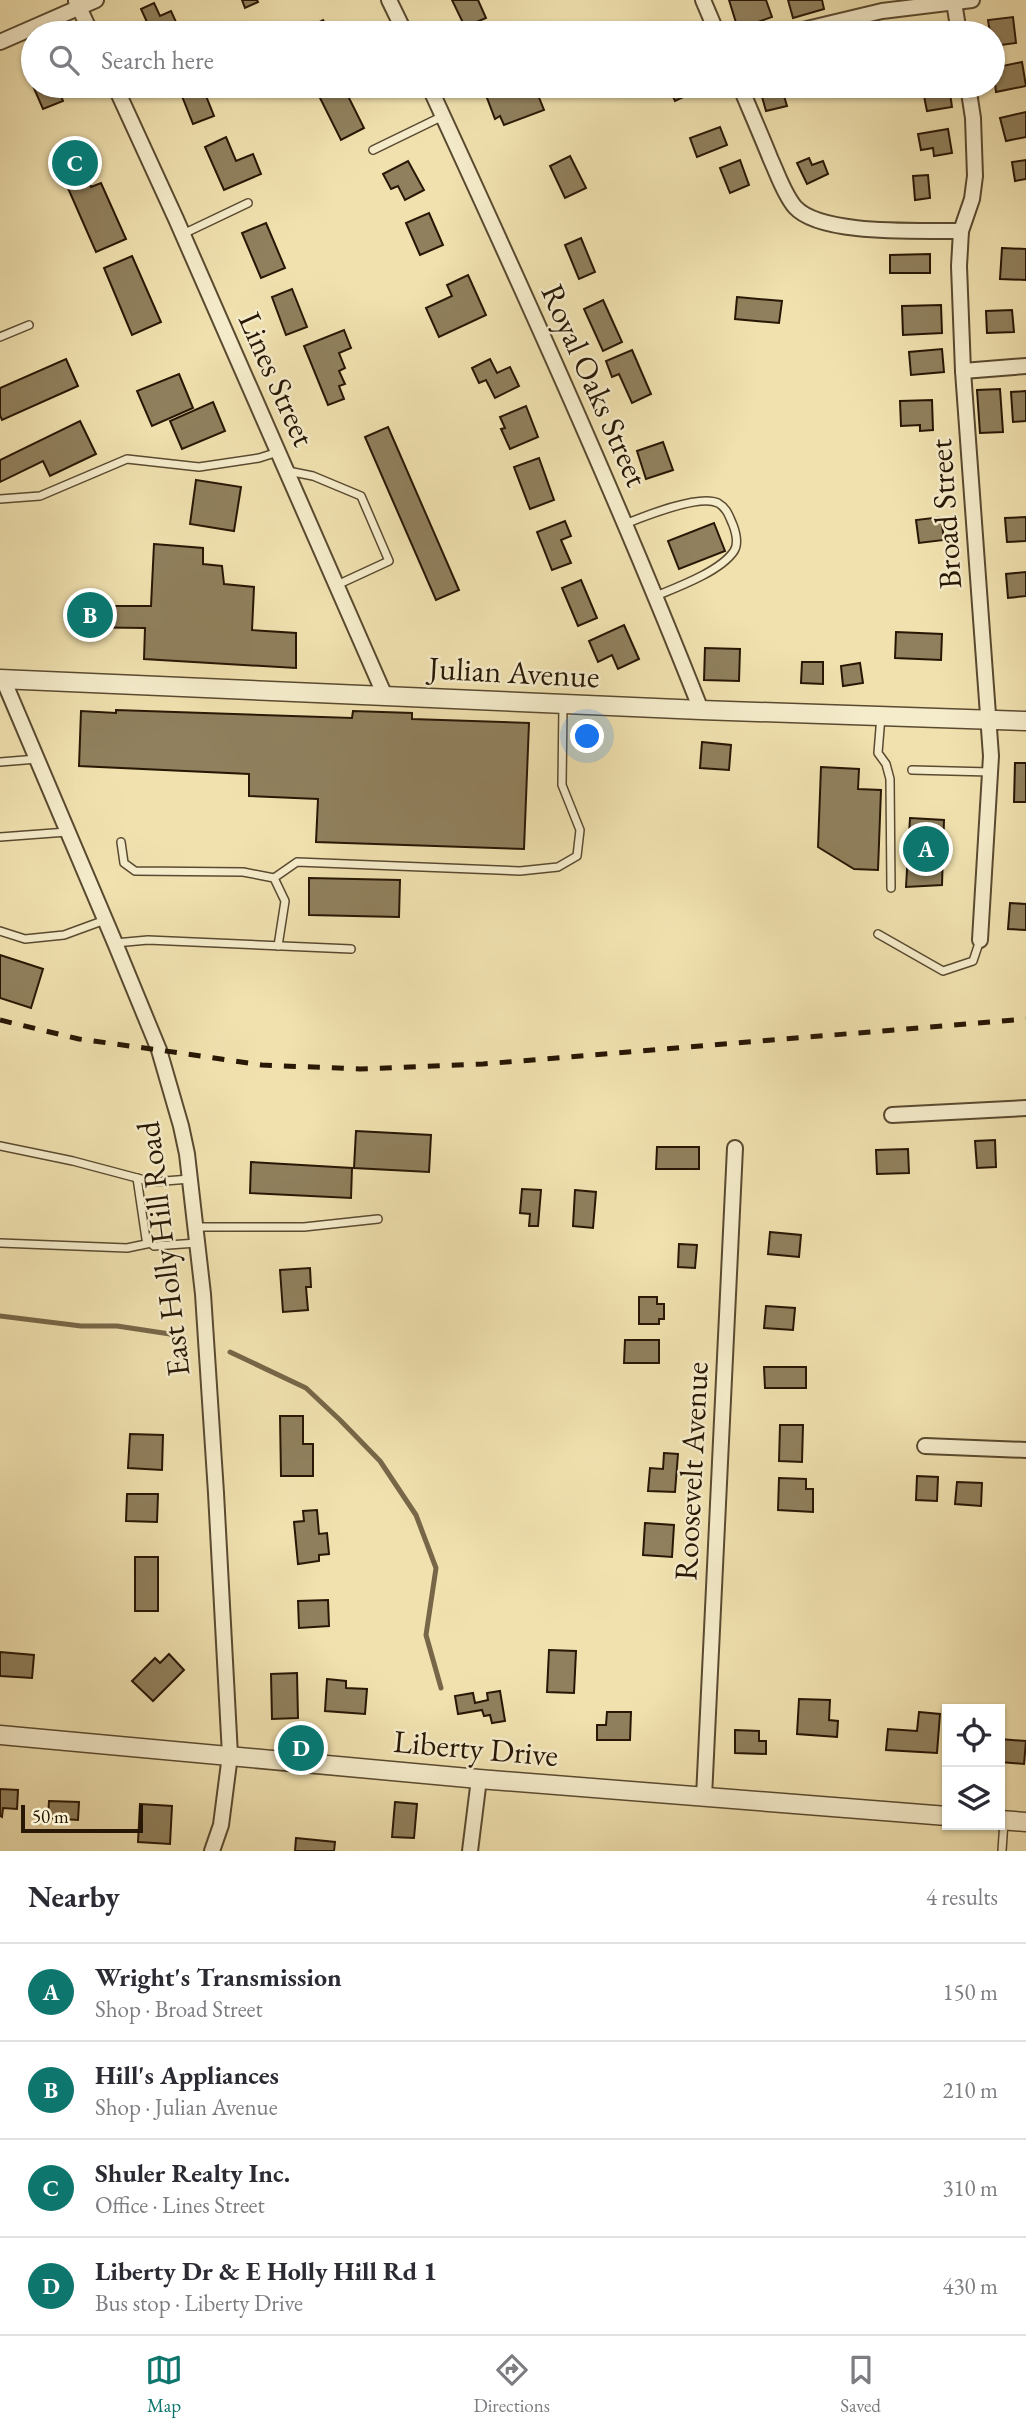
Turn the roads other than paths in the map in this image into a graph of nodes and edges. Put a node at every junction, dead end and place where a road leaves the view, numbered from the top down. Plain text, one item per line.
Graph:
1 (96, 0) edge
2 (389, 0) edge
3 (703, 0) edge
4 (972, 0) edge
5 (954, 2) junction
6 (921, 3) edge
7 (77, 4) edge
8 (42, 21) edge
9 (85, 21) edge
10 (399, 21) edge
11 (713, 21) edge
12 (841, 21) edge
13 (957, 21) edge
14 (21, 31) edge
15 (0, 41) edge
16 (121, 98) edge
17 (435, 98) edge
18 (745, 98) edge
19 (970, 98) edge
20 (443, 116) junction
21 (373, 150) dead end
22 (248, 203) dead end
23 (961, 231) junction
24 (183, 234) junction
25 (29, 325) dead end
26 (0, 337) edge
27 (1026, 366) edge
28 (964, 372) junction
29 (278, 452) junction
30 (286, 471) junction
31 (0, 499) edge
32 (625, 524) junction
33 (337, 585) junction
34 (656, 596) junction
35 (1, 677) edge
36 (385, 696) junction
37 (563, 704) junction
38 (701, 710) junction
39 (881, 715) junction
40 (988, 719) junction
41 (1026, 721) edge
42 (37, 759) junction
43 (0, 761) edge
44 (912, 770) dead end
45 (990, 772) junction
46 (67, 832) junction
47 (0, 837) edge
48 (121, 842) dead end
49 (274, 878) junction
50 (891, 888) dead end
51 (105, 920) junction
52 (0, 931) edge
53 (878, 934) dead end
54 (980, 940) joint
55 (116, 943) junction
56 (278, 946) junction
57 (351, 950) dead end
58 (1026, 1108) edge
59 (892, 1115) dead end
60 (0, 1146) edge
61 (735, 1148) dead end
62 (137, 1178) junction
63 (190, 1179) junction
64 (377, 1219) dead end
65 (196, 1227) junction
66 (0, 1243) edge
67 (151, 1243) junction
68 (197, 1243) junction
69 (925, 1446) dead end
70 (1026, 1450) edge
71 (0, 1735) edge
72 (230, 1755) junction
73 (479, 1779) junction
74 (704, 1797) junction
75 (942, 1816) edge
76 (1005, 1820) edge
77 (1026, 1822) edge
78 (1002, 1830) edge
79 (212, 1851) edge
80 (470, 1851) edge
81 (1002, 1851) edge

1 - 7 street
2 - 10 street
3 - 11 street
4 - 5 street
5 - 6 street
5 - 13 street
6 - 12 street
7 - 8 street
7 - 9 street
14 - 15 street
16 - 24 street, Lines Street
17 - 20 street, Royal Oaks Street
18 - 23 street
19 - 23 street, Broad Street
20 - 21 lane
20 - 32 street, Royal Oaks Street
22 - 24 lane
23 - 28 street, Broad Street
24 - 29 street, Lines Street
25 - 26 lane
27 - 28 street
28 - 40 street, Broad Street
29 - 30 street, Lines Street
29 - 31 lane
30 - 33 street, Lines Street
30 - 33 lane
32 - 34 street, Royal Oaks Street
32 - 34 lane
33 - 36 street, Lines Street
34 - 38 street, Royal Oaks Street
35 - 36 street, Julian Avenue
35 - 42 street, East Holly Hill Road
36 - 37 street, Julian Avenue
37 - 38 street, Julian Avenue
37 - 49 lane
38 - 39 street, Julian Avenue
39 - 40 street, Julian Avenue
39 - 50 lane
40 - 41 street, Julian Avenue
40 - 45 street, Broad Street
42 - 43 lane
42 - 46 street, East Holly Hill Road
44 - 45 lane
45 - 54 street, Broad Street
46 - 47 lane
46 - 51 street, East Holly Hill Road
48 - 49 lane
49 - 56 lane
51 - 52 lane
51 - 55 street, East Holly Hill Road
53 - 54 lane
55 - 56 lane
55 - 63 street, East Holly Hill Road
56 - 57 lane
58 - 59 street
60 - 62 lane
61 - 74 street, Roosevelt Avenue
62 - 63 lane
62 - 67 lane
63 - 65 street, East Holly Hill Road
64 - 65 lane
65 - 68 street, East Holly Hill Road
66 - 67 lane
67 - 68 lane
68 - 72 street, East Holly Hill Road
69 - 70 street
71 - 72 street, Liberty Drive
72 - 73 street, Liberty Drive
72 - 79 street, East Holly Hill Road
73 - 74 street, Liberty Drive
73 - 80 street
74 - 75 street, Liberty Drive
76 - 77 street
78 - 81 lane

